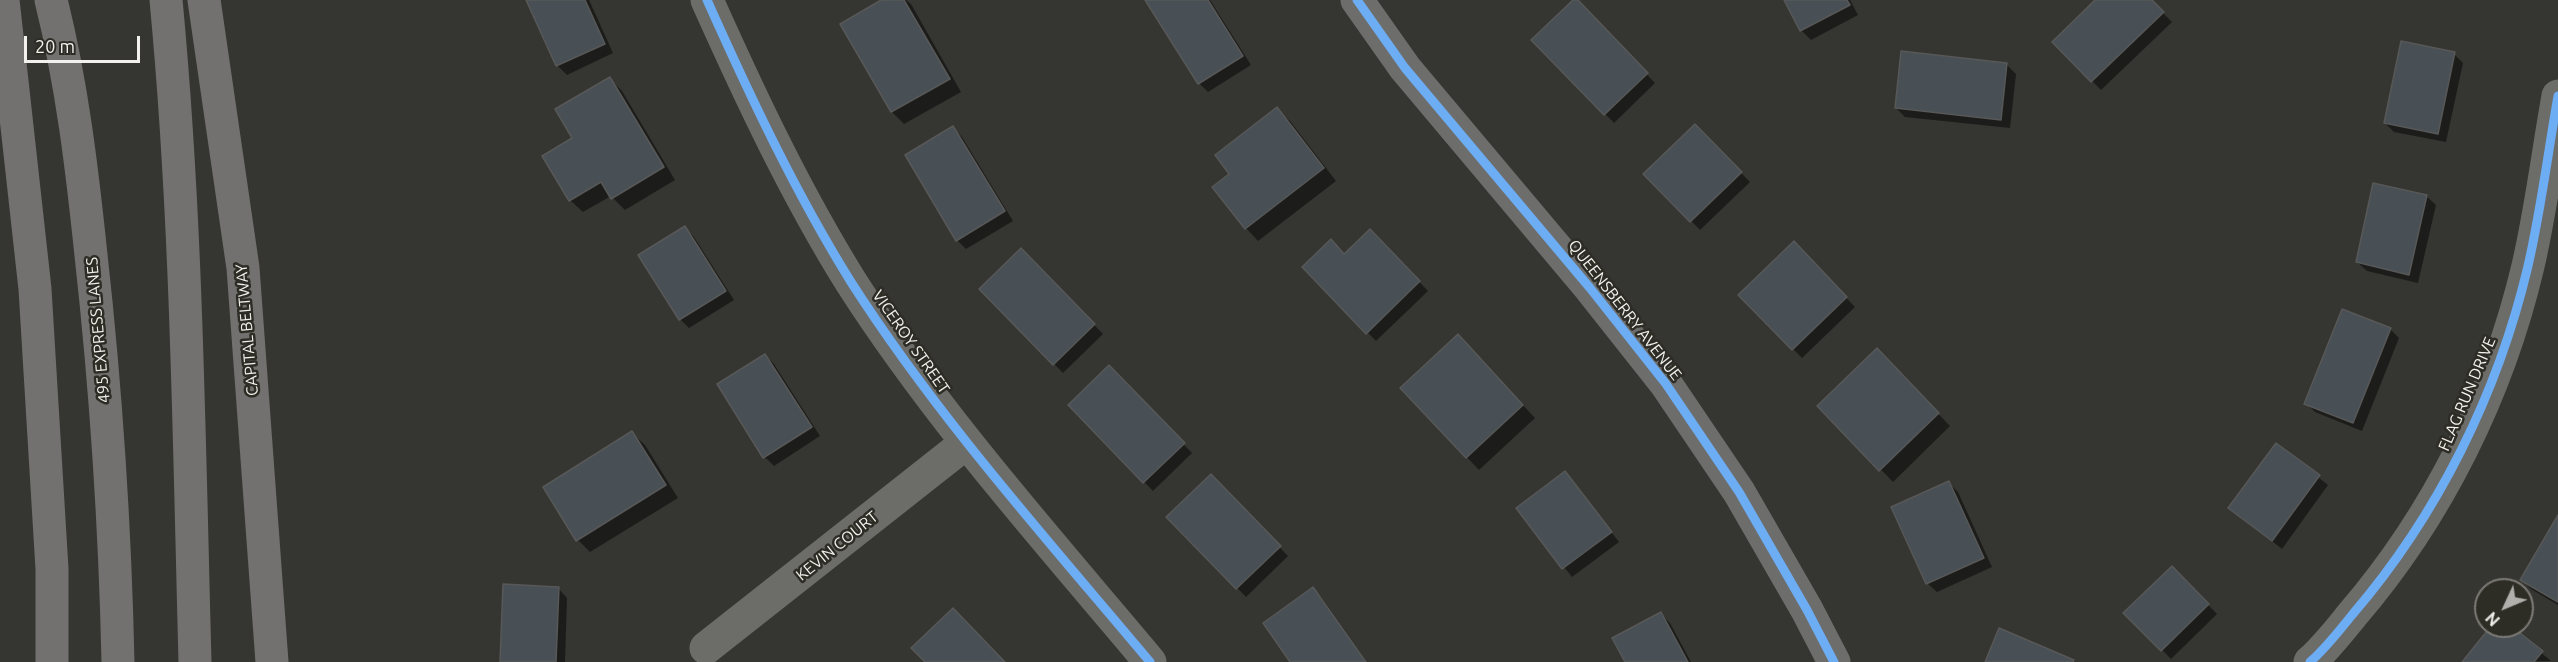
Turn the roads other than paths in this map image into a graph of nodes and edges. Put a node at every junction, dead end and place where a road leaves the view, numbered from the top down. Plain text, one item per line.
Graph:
1 (3, 0) edge
2 (51, 0) edge
3 (166, 0) edge
4 (204, 0) edge
5 (707, 0) edge
6 (1357, 0) edge
7 (2558, 96) edge
8 (966, 443) junction
9 (706, 648) dead end
10 (52, 662) edge
11 (118, 662) edge
12 (195, 662) edge
13 (272, 662) edge
14 (1150, 662) edge
15 (1834, 662) edge
16 (2310, 662) edge

1 - 10 highway
2 - 11 highway, 495 EXPRESS LANES
3 - 12 highway
4 - 13 highway, CAPITAL BELTWAY
5 - 8 street, VICEROY STREET
6 - 15 street, QUEENSBERRY AVENUE
7 - 16 street, FLAG RUN DRIVE
8 - 9 street, KEVIN COURT
8 - 14 street, VICEROY STREET

